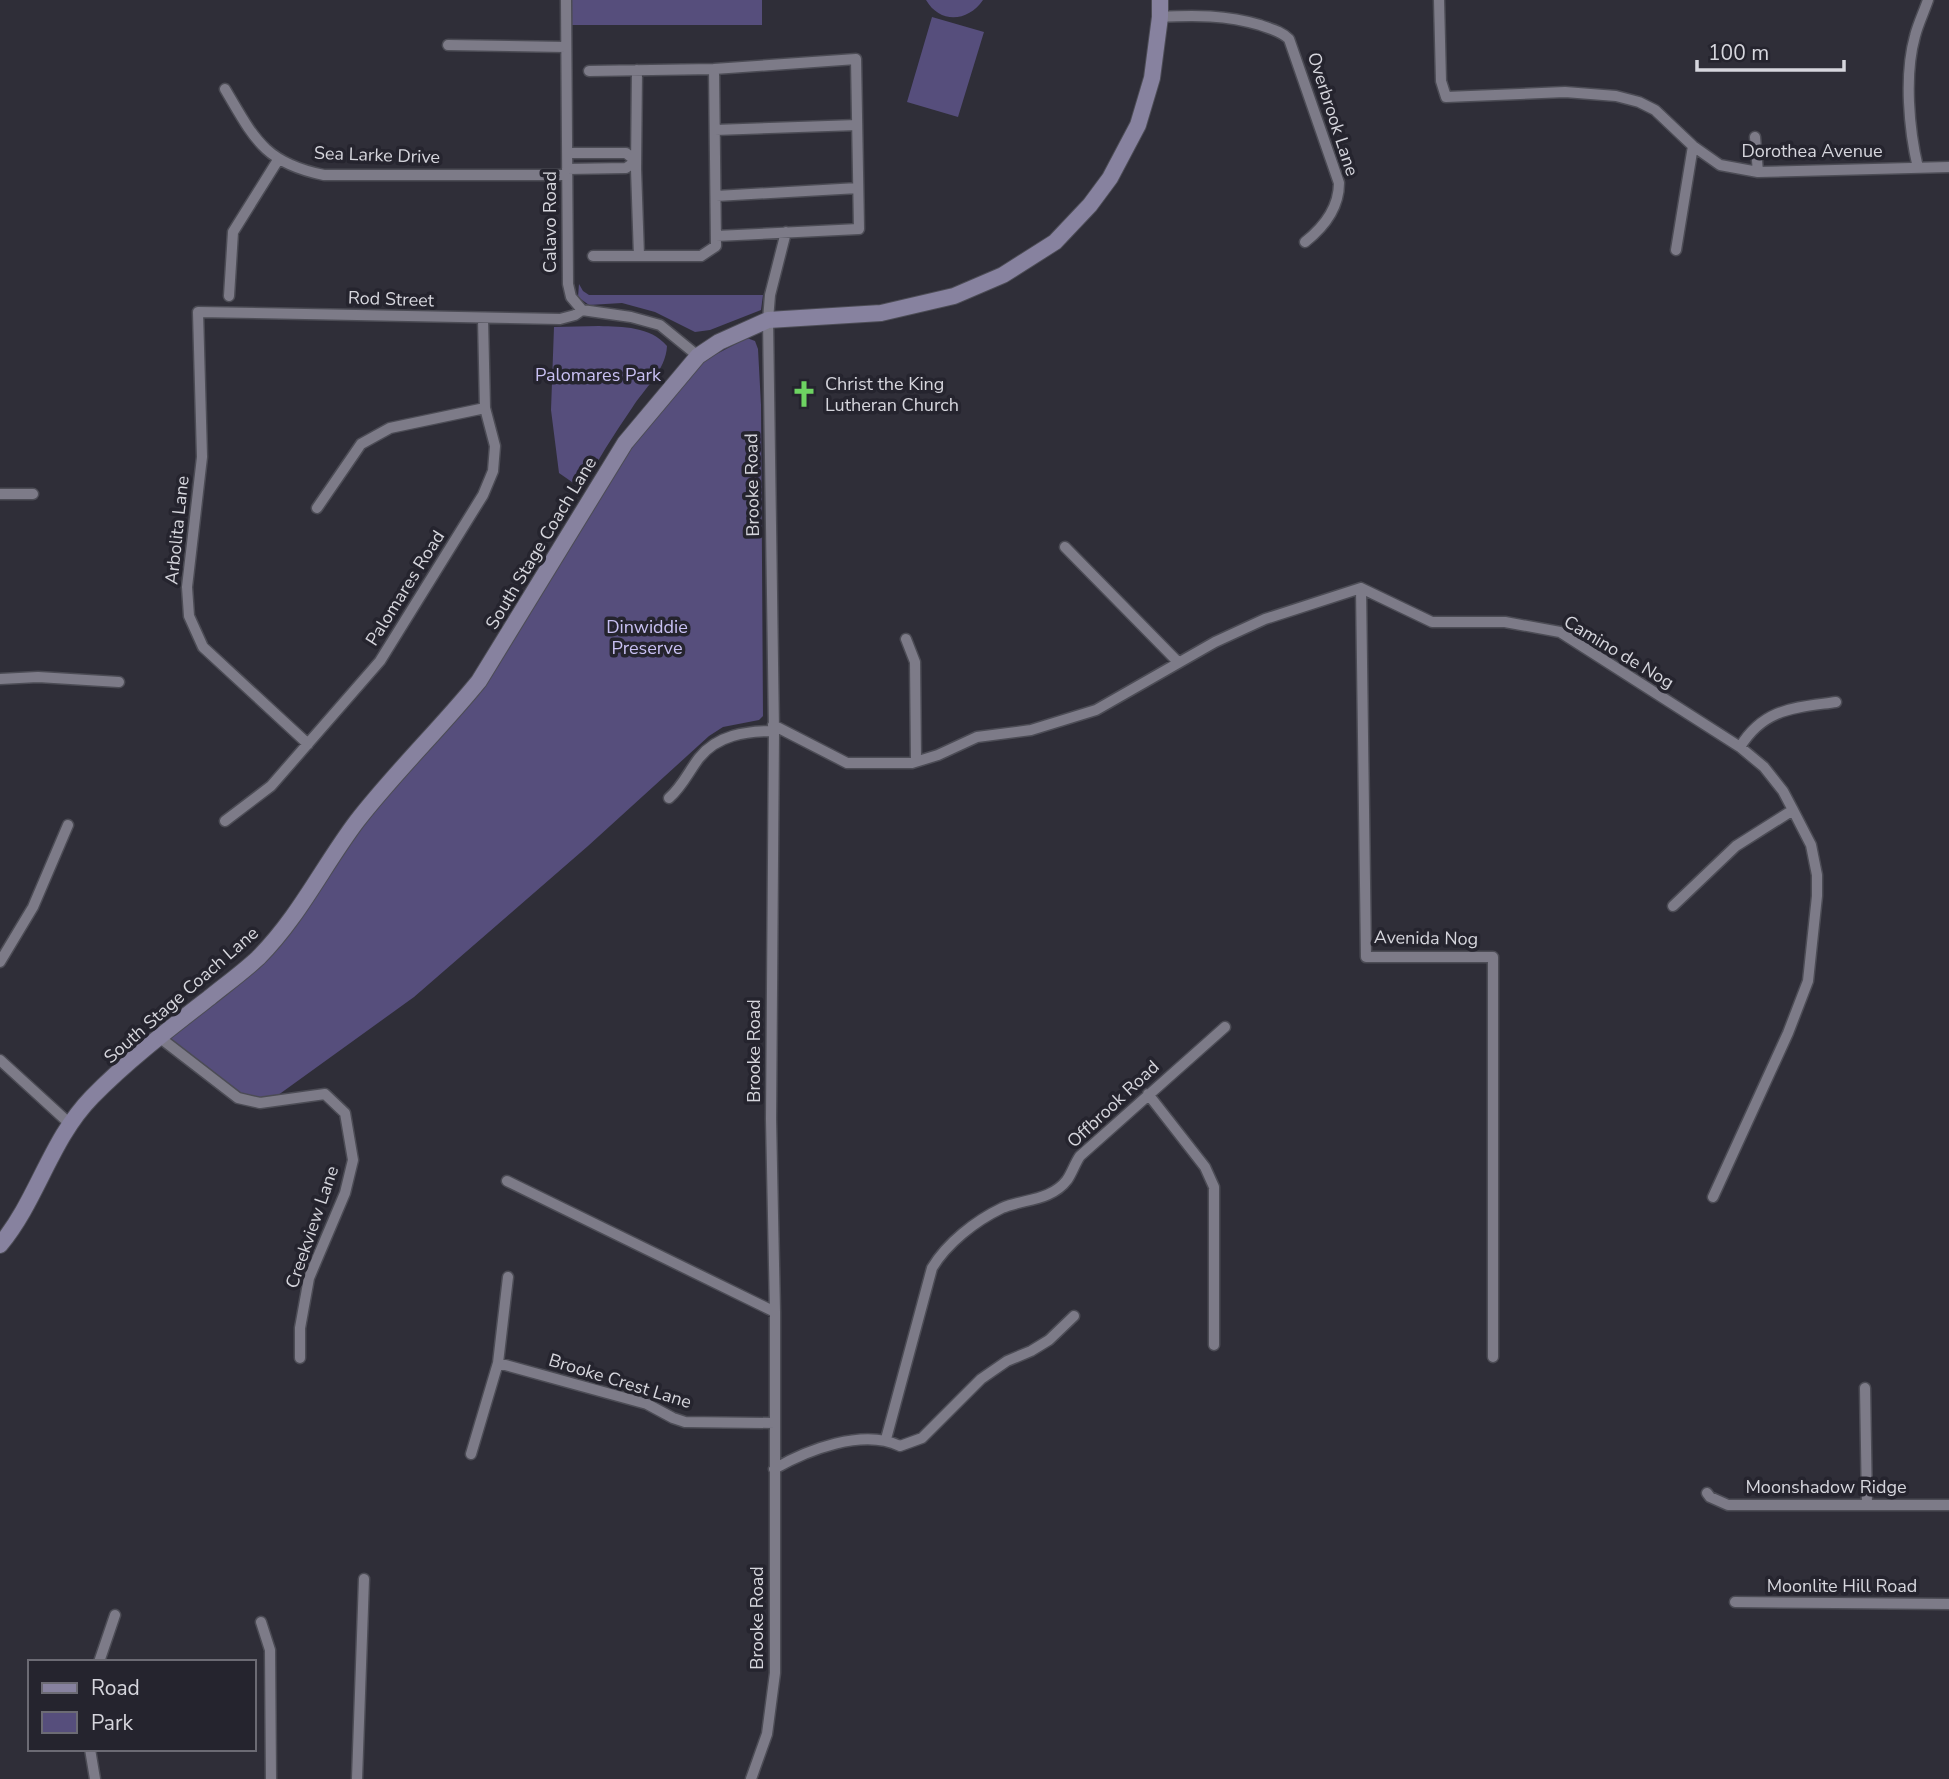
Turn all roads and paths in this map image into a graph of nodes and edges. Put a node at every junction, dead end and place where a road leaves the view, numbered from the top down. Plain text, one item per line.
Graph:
1 (566, 0) edge
2 (1439, 0) edge
3 (1928, 0) edge
4 (1160, 8) edge
5 (448, 45) dead end
6 (566, 47) junction
7 (714, 69) junction
8 (637, 70) junction
9 (589, 71) dead end
10 (225, 89) dead end
11 (857, 125) junction
12 (715, 130) junction
13 (1755, 137) dead end
14 (1693, 146) junction
15 (568, 153) junction
16 (278, 160) junction
17 (636, 161) junction
18 (1949, 167) edge
19 (1918, 168) junction
20 (567, 172) junction
21 (1758, 172) junction
22 (858, 188) junction
23 (716, 196) junction
24 (786, 232) junction
25 (716, 236) junction
26 (1305, 242) dead end
27 (1676, 250) dead end
28 (593, 256) dead end
29 (639, 256) junction
30 (229, 296) dead end
31 (582, 310) junction
32 (198, 312) joint
33 (483, 319) junction
34 (768, 320) junction
35 (698, 356) junction
36 (485, 408) junction
37 (0, 494) edge
38 (33, 494) dead end
39 (317, 508) dead end
40 (1065, 547) dead end
41 (1361, 588) junction
42 (906, 639) dead end
43 (1178, 662) junction
44 (0, 679) edge
45 (119, 682) dead end
46 (1836, 702) dead end
47 (773, 728) junction
48 (308, 744) junction
49 (1740, 747) junction
50 (916, 761) junction
51 (669, 798) dead end
52 (1793, 810) junction
53 (225, 821) dead end
54 (68, 825) dead end
55 (1673, 906) dead end
56 (0, 962) edge
57 (1225, 1027) dead end
58 (159, 1037) junction
59 (0, 1060) edge
60 (1149, 1094) junction
61 (70, 1124) junction
62 (507, 1181) dead end
63 (1713, 1197) dead end
64 (0, 1245) edge
65 (508, 1277) dead end
66 (775, 1312) junction
67 (1074, 1316) dead end
68 (1214, 1345) dead end
69 (1493, 1357) dead end
70 (300, 1358) dead end
71 (498, 1363) junction
72 (1865, 1388) dead end
73 (775, 1423) junction
74 (886, 1439) junction
75 (471, 1454) dead end
76 (774, 1469) junction
77 (1707, 1493) dead end
78 (1867, 1505) junction
79 (1949, 1505) edge
80 (363, 1579) dead end
81 (1735, 1602) dead end
82 (1949, 1604) edge
83 (115, 1615) dead end
84 (261, 1622) dead end
85 (100, 1660) edge
86 (90, 1751) edge
87 (95, 1779) edge
88 (271, 1779) edge
89 (357, 1779) edge
90 (751, 1779) edge

1 - 6 street, Calavo Road
2 - 14 street, Dorothea Avenue
3 - 19 street
4 - 26 street, Overbrook Lane
4 - 34 main road, South Stage Coach Lane
5 - 6 street
6 - 15 street, Calavo Road
7 - 8 street
7 - 11 street
7 - 12 street
8 - 9 street
8 - 17 street
10 - 16 street, Sea Larke Drive
11 - 12 street
11 - 22 street
12 - 23 street
13 - 21 street
14 - 21 street, Dorothea Avenue
14 - 27 street
15 - 17 street
15 - 20 street, Calavo Road
16 - 20 street, Sea Larke Drive
16 - 30 street
17 - 20 street, Sea Larke Drive
17 - 29 street
18 - 19 street, Dorothea Avenue
19 - 21 street, Dorothea Avenue
20 - 31 street, Calavo Road
22 - 23 street
22 - 24 street
23 - 25 street
24 - 25 street
24 - 34 street, Brooke Road
25 - 29 street
28 - 29 street
31 - 33 street, Rod Street
31 - 35 street
32 - 33 street, Rod Street
32 - 48 street, Arbolita Lane
33 - 36 street, Palomares Road
34 - 35 main road, South Stage Coach Lane
34 - 47 street, Brooke Road
35 - 58 main road, South Stage Coach Lane
36 - 39 street
36 - 48 street, Palomares Road
37 - 38 street
40 - 43 street
41 - 43 street
41 - 49 street, Camino de Nog
41 - 69 street, Avenida Nog
42 - 50 street
43 - 50 street
44 - 45 street
46 - 49 street
47 - 50 street
47 - 51 street
47 - 66 street, Brooke Road
48 - 53 street, Palomares Road
49 - 52 street, Camino de Nog
52 - 55 street
52 - 63 street, Camino de Nog
54 - 56 street
57 - 60 street, Offbrook Road
58 - 61 main road, South Stage Coach Lane
58 - 70 street, Creekview Lane
59 - 61 street
60 - 68 street
60 - 74 street, Offbrook Road
61 - 64 main road, South Stage Coach Lane
62 - 66 street
65 - 71 street
66 - 73 street, Brooke Road
67 - 74 street
71 - 73 street, Brooke Crest Lane
71 - 75 street
72 - 78 street
73 - 76 street, Brooke Road
74 - 76 street
76 - 90 street, Brooke Road
77 - 78 street, Moonshadow Ridge
78 - 79 street, Moonshadow Ridge
80 - 89 street
81 - 82 street, Moonlite Hill Road
83 - 85 street
84 - 88 street
86 - 87 street

